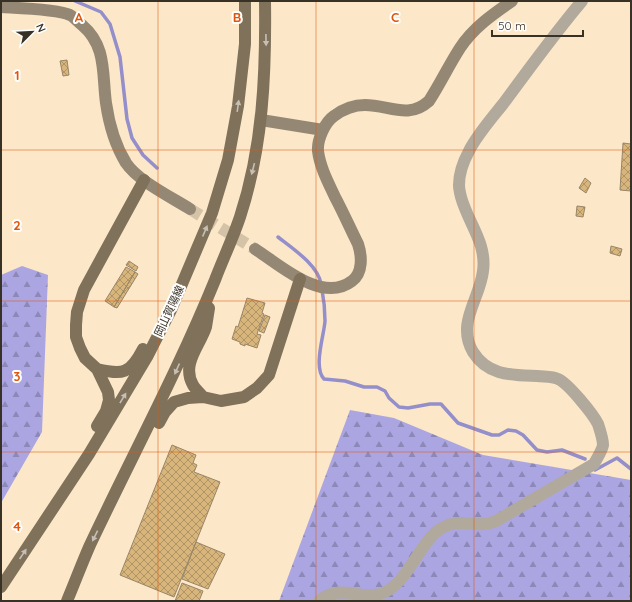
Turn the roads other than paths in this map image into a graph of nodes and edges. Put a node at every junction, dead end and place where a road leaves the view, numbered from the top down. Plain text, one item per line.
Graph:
1 (245, 1) edge
2 (265, 1) edge
3 (512, 1) edge
4 (582, 1) edge
5 (1, 7) edge
6 (260, 120) junction
7 (323, 130) junction
8 (144, 180) junction
9 (190, 209) tunnel mouth
10 (197, 248) junction
11 (256, 249) tunnel mouth
12 (300, 279) junction
13 (214, 283) junction
14 (96, 369) junction
15 (203, 397) junction
16 (74, 477) junction
17 (103, 519) junction
18 (1, 587) edge
19 (67, 601) edge
20 (319, 601) edge

10 -> 1 main road, 岡山賀陽線
2 -> 6 main road
3 - 7 street
4 - 20 street
5 - 8 street
6 - 7 street
6 -> 13 main road
7 - 12 street
8 - 9 street
8 - 14 main road
10 - 14 main road
16 -> 10 main road, 岡山賀陽線
11 - 12 street
12 - 15 main road
13 - 15 main road
13 -> 17 main road
14 - 16 main road
15 - 17 main road
18 -> 16 main road, 岡山賀陽線
17 -> 19 main road

